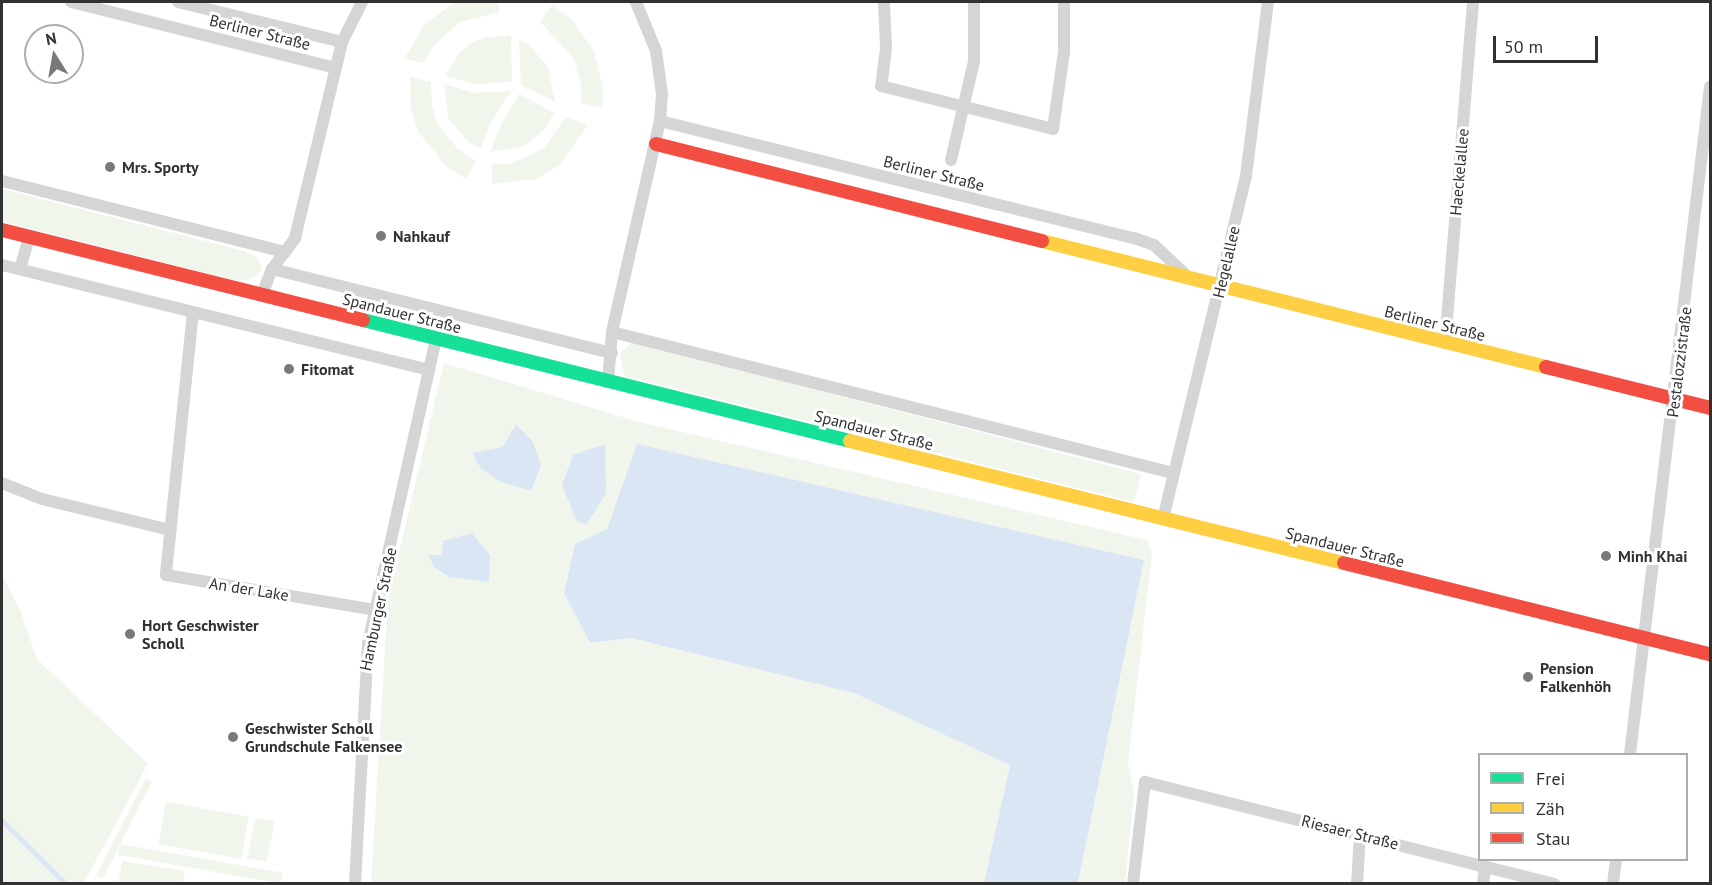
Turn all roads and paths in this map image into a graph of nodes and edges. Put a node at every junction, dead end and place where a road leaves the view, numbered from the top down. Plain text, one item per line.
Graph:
1 (72, 2) edge
2 (178, 2) edge
3 (362, 2) edge
4 (636, 2) edge
5 (884, 2) edge
6 (974, 2) edge
7 (1064, 2) edge
8 (1268, 2) edge
9 (1473, 2) edge
10 (342, 42) junction
11 (336, 68) junction
12 (1710, 87) edge
13 (964, 107) junction
14 (660, 121) junction
15 (656, 144) junction
16 (951, 160) dead end
17 (2, 181) edge
18 (2, 231) edge
19 (29, 237) junction
20 (285, 252) junction
21 (2, 265) edge
22 (21, 269) junction
23 (272, 269) junction
24 (1188, 277) junction
25 (1221, 286) junction
26 (262, 295) junction
27 (193, 312) junction
28 (612, 332) junction
29 (436, 339) junction
30 (1445, 343) junction
31 (612, 353) junction
32 (429, 370) junction
33 (608, 381) junction
34 (1674, 400) junction
35 (1710, 408) edge
36 (1173, 473) junction
37 (2, 483) edge
38 (1163, 519) junction
39 (170, 530) junction
40 (376, 610) junction
41 (1646, 638) junction
42 (1710, 654) edge
43 (1630, 753) edge
44 (1360, 835) junction
45 (1616, 861) edge
46 (1485, 866) junction
47 (355, 884) edge
48 (1133, 884) edge
49 (1357, 884) edge
50 (1483, 884) edge
51 (1556, 884) edge
52 (1613, 884) edge

1 - 11 street, Berliner Straße
2 - 10 street, Berliner Straße
3 - 10 street
4 - 14 street
5 - 13 street
6 - 13 street
7 - 13 street
8 - 25 street, Hegelallee
9 - 30 street, Haeckelallee
10 - 11 street
11 - 20 street
12 - 34 street, Pestalozzistraße
13 - 16 street
14 - 15 street
14 - 24 street, Berliner Straße
15 - 24 main road, Berliner Straße
15 - 28 street
17 - 20 street
18 - 19 main road, Spandauer Straße
19 - 22 street
19 - 26 main road, Spandauer Straße
20 - 23 street
21 - 22 street
22 - 27 street
23 - 26 street
23 - 31 street, Spandauer Straße
24 - 25 main road, Berliner Straße
25 - 30 main road, Berliner Straße
25 - 36 street, Hegelallee
26 - 29 main road, Spandauer Straße
27 - 32 street
27 - 39 street, An der Lake
28 - 31 street
28 - 36 street, Spandauer Straße
29 - 32 street, Hamburger Straße
29 - 33 main road, Spandauer Straße
30 - 34 main road, Berliner Straße
31 - 33 street
32 - 40 street, Hamburger Straße
33 - 38 main road, Spandauer Straße
34 - 35 main road, Berliner Straße
34 - 41 street, Pestalozzistraße
36 - 38 street, Hegelallee
37 - 39 street
38 - 41 main road, Spandauer Straße
39 - 40 street, An der Lake
40 - 47 street, Hamburger Straße
41 - 42 main road, Spandauer Straße
41 - 43 street, Pestalozzistraße
44 - 46 street, Riesaer Straße
44 - 48 street, Riesaer Straße
44 - 49 street
45 - 52 street
46 - 50 street
46 - 51 street, Riesaer Straße

